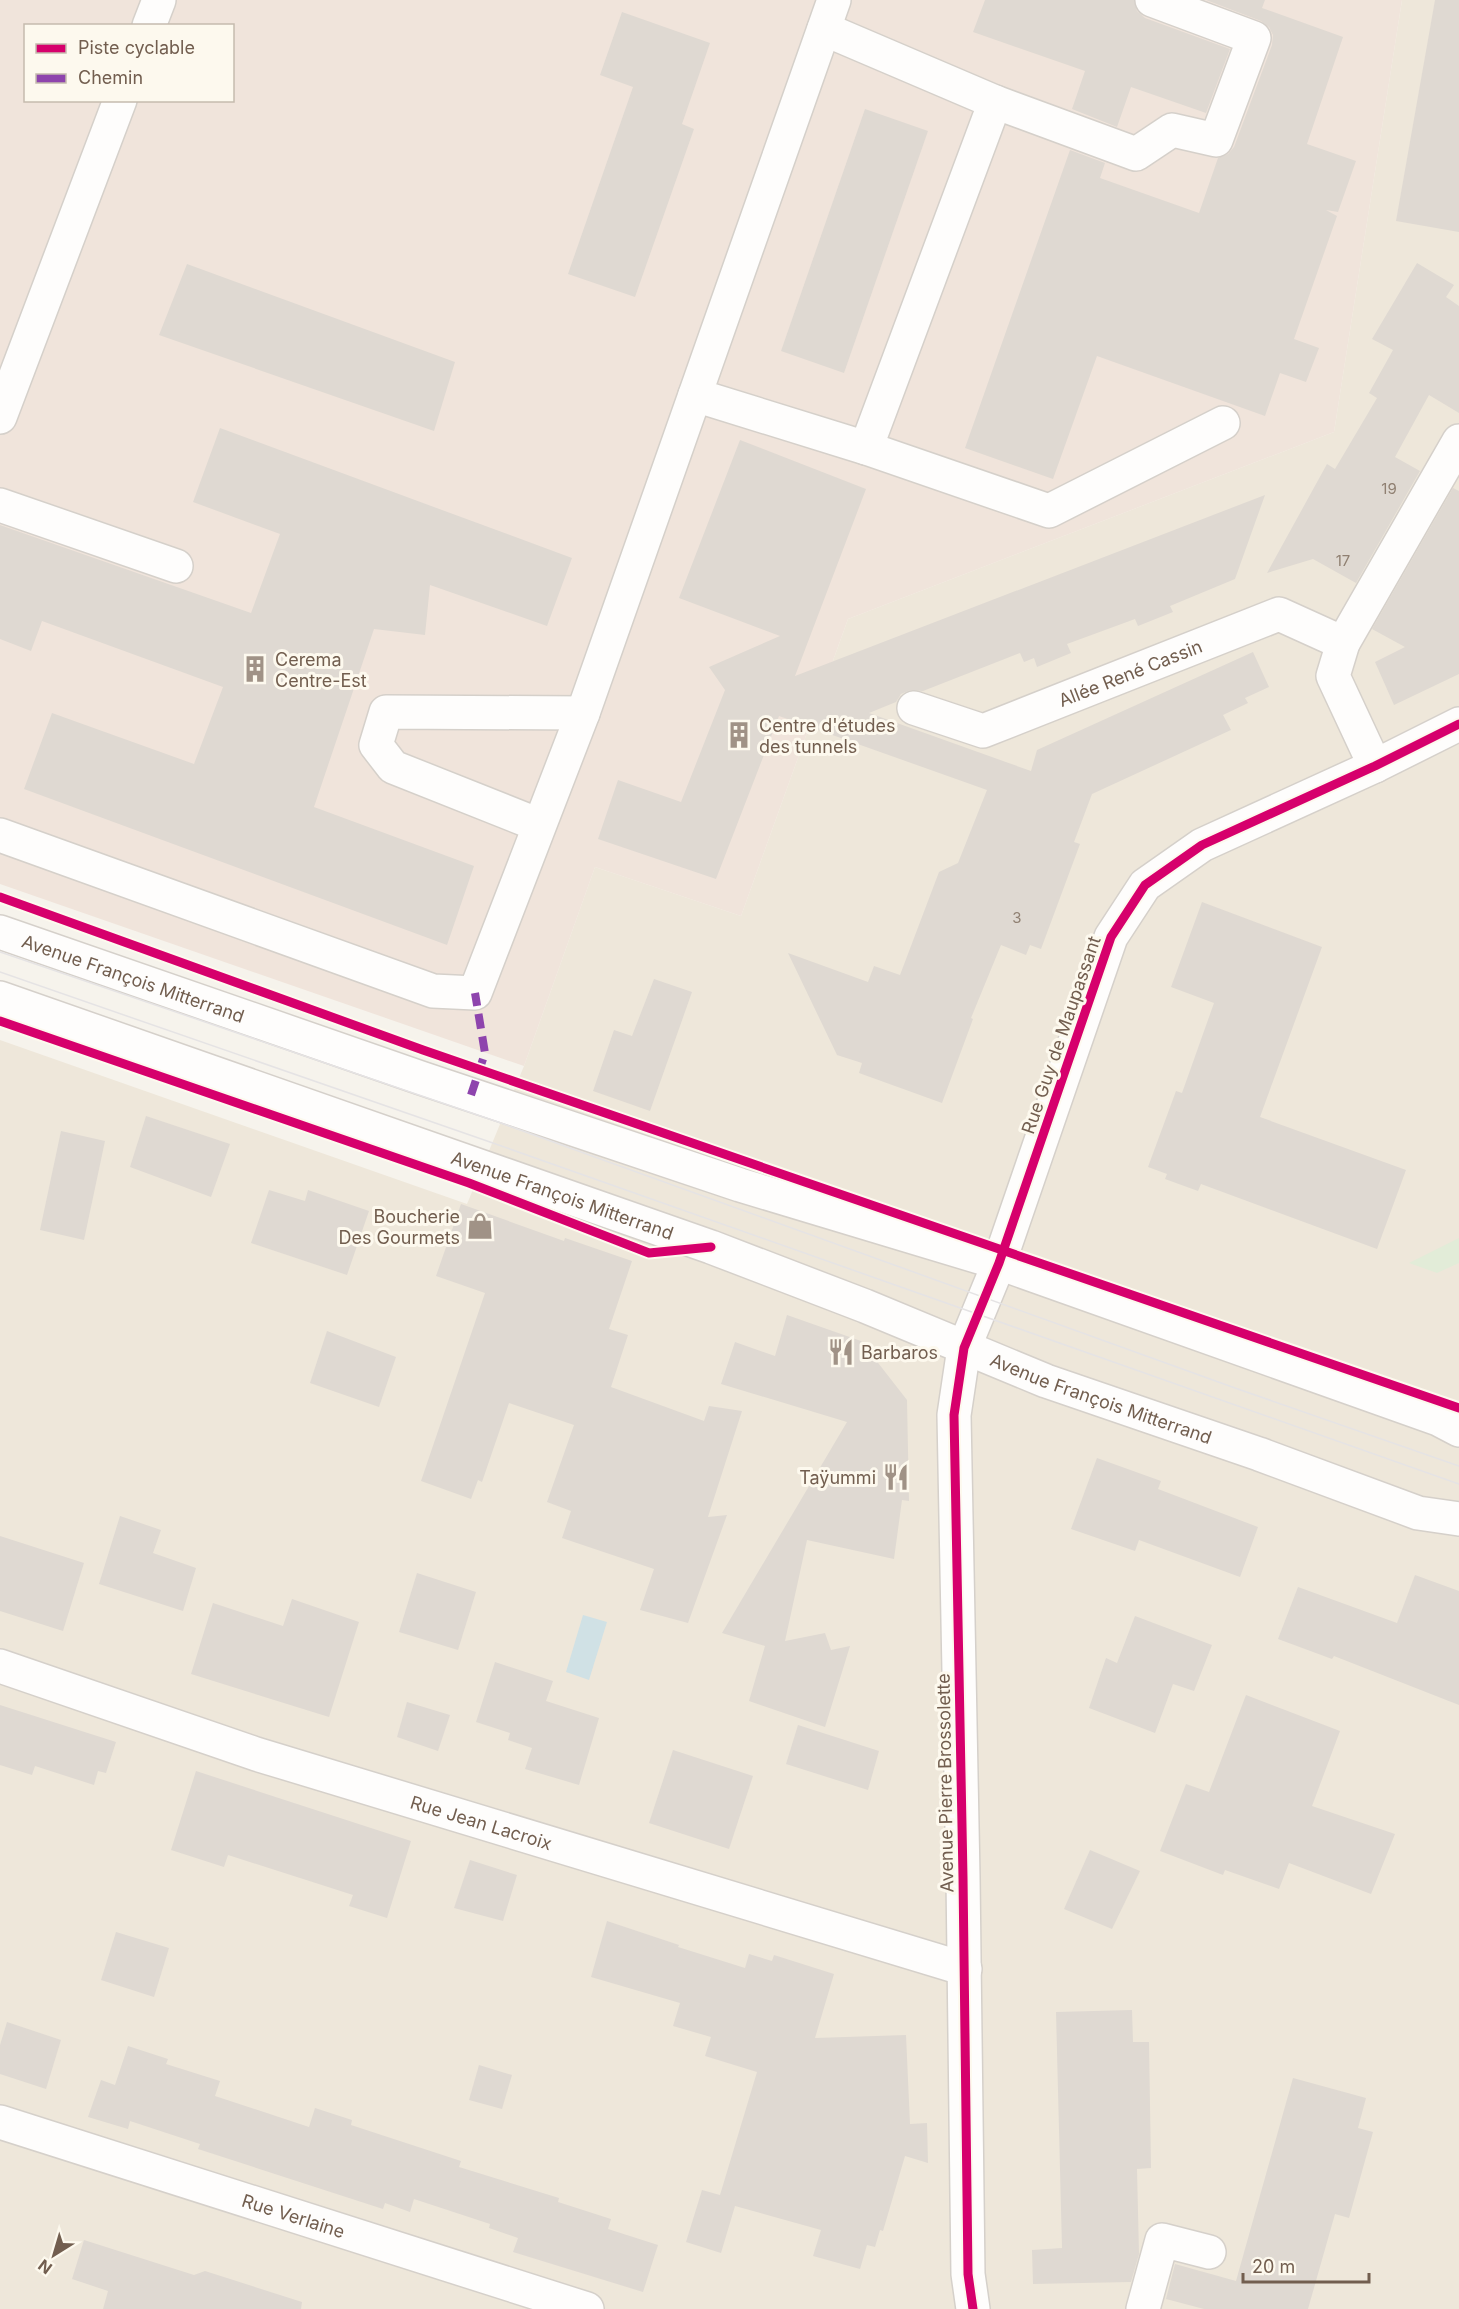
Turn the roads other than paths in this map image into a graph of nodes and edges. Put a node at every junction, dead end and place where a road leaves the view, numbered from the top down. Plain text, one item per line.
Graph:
1 (159, 0) edge
2 (1152, 0) edge
3 (829, 14) edge
4 (150, 24) edge
5 (119, 102) edge
6 (995, 102) junction
7 (695, 395) junction
8 (0, 417) edge
9 (1223, 423) dead end
10 (1459, 441) edge
11 (866, 448) junction
12 (0, 504) edge
13 (176, 567) dead end
14 (1343, 643) junction
15 (914, 708) dead end
16 (583, 713) junction
17 (1459, 724) edge
18 (1375, 766) junction
19 (539, 825) junction
20 (0, 836) edge
21 (0, 932) edge
22 (0, 998) edge
23 (999, 1263) junction
24 (963, 1348) junction
25 (1459, 1430) edge
26 (1459, 1519) edge
27 (0, 1666) edge
28 (965, 1969) junction
29 (0, 2122) edge
30 (1209, 2252) dead end
31 (587, 2309) edge
32 (973, 2309) edge
33 (1143, 2309) edge

1 - 4 street
2 - 6 street
3 - 6 street
3 - 7 street
5 - 8 street
6 - 11 street
7 - 11 street
7 - 16 street
9 - 11 street
10 - 14 street
12 - 13 street
14 - 15 street, Allée René Cassin
14 - 18 street
16 - 19 street
16 - 19 street
17 - 18 street, Rue Guy de Maupassant
18 - 23 street, Rue Guy de Maupassant
19 - 20 street
21 - 23 street, Avenue François Mitterrand
22 - 24 street, Avenue François Mitterrand
23 - 24 street, Avenue Pierre Brossolette
23 - 25 street, Avenue François Mitterrand
24 - 26 street, Avenue François Mitterrand
24 - 28 street, Avenue Pierre Brossolette
27 - 28 street, Rue Jean Lacroix
28 - 32 street, Avenue Pierre Brossolette
29 - 31 street, Rue Verlaine
30 - 33 street

